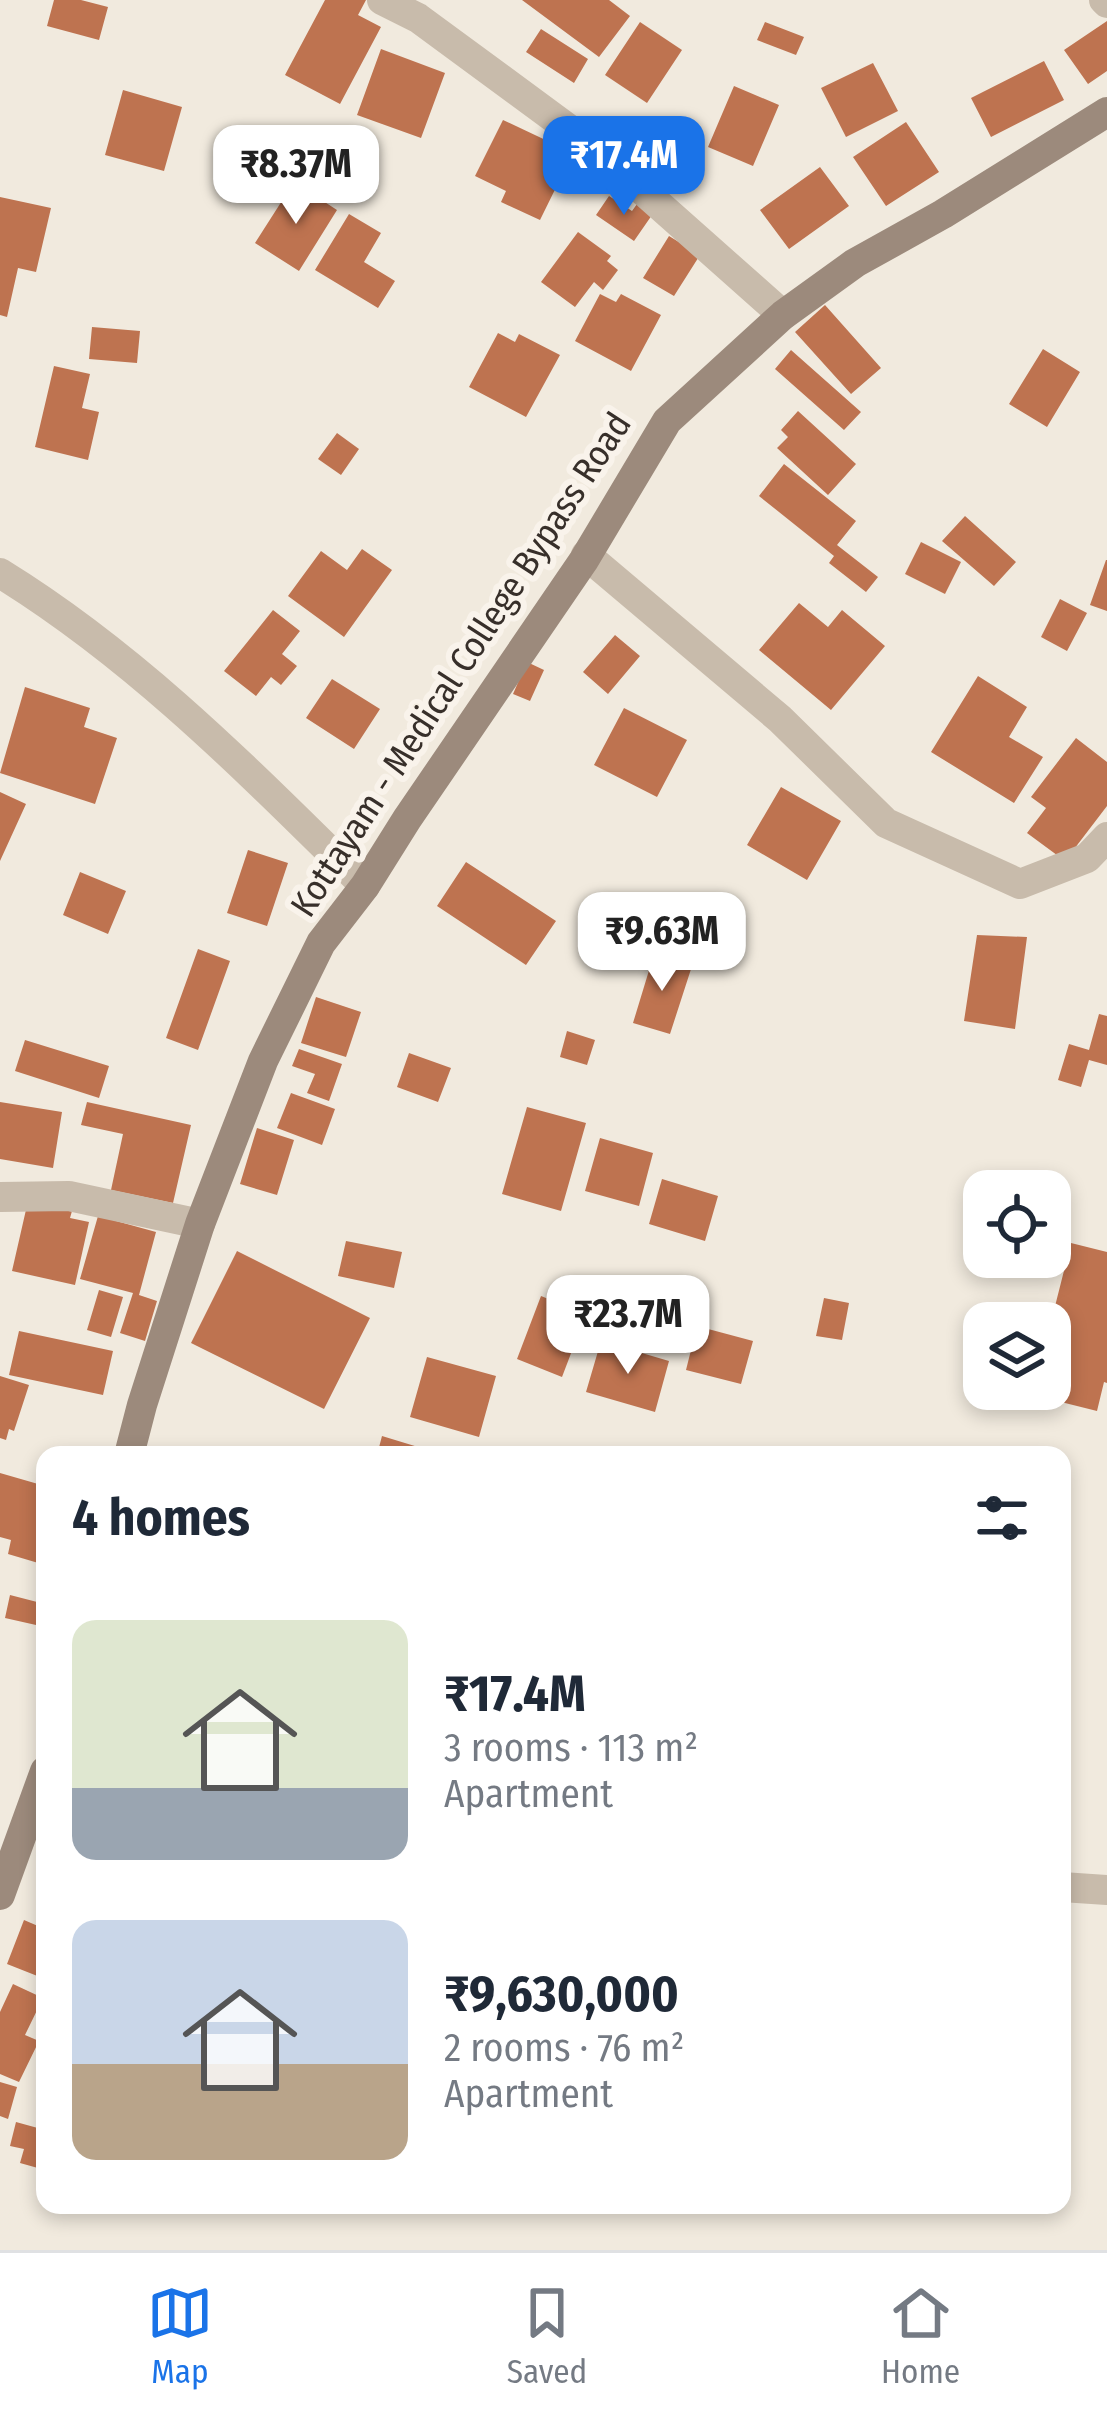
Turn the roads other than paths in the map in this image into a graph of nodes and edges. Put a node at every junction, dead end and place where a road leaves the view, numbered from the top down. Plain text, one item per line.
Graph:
1 (382, 0) edge
2 (1107, 112) edge
3 (783, 315) junction
4 (586, 555) junction
5 (0, 573) edge
6 (1107, 837) edge
7 (365, 886) junction
8 (0, 1197) edge
9 (200, 1224) junction
10 (131, 1446) edge
11 (36, 1796) edge
12 (1071, 1888) edge
13 (1107, 1890) edge
14 (0, 1895) edge

1 - 3 street
2 - 3 main road, Kottayam - Medical College Bypass Road
3 - 4 main road, Kottayam - Medical College Bypass Road
4 - 6 street
4 - 7 main road, Kottayam - Medical College Bypass Road
5 - 7 street
7 - 9 main road, Kottayam - Medical College Bypass Road
8 - 9 street
9 - 10 main road, Kottayam - Medical College Bypass Road
11 - 14 main road
12 - 13 street

